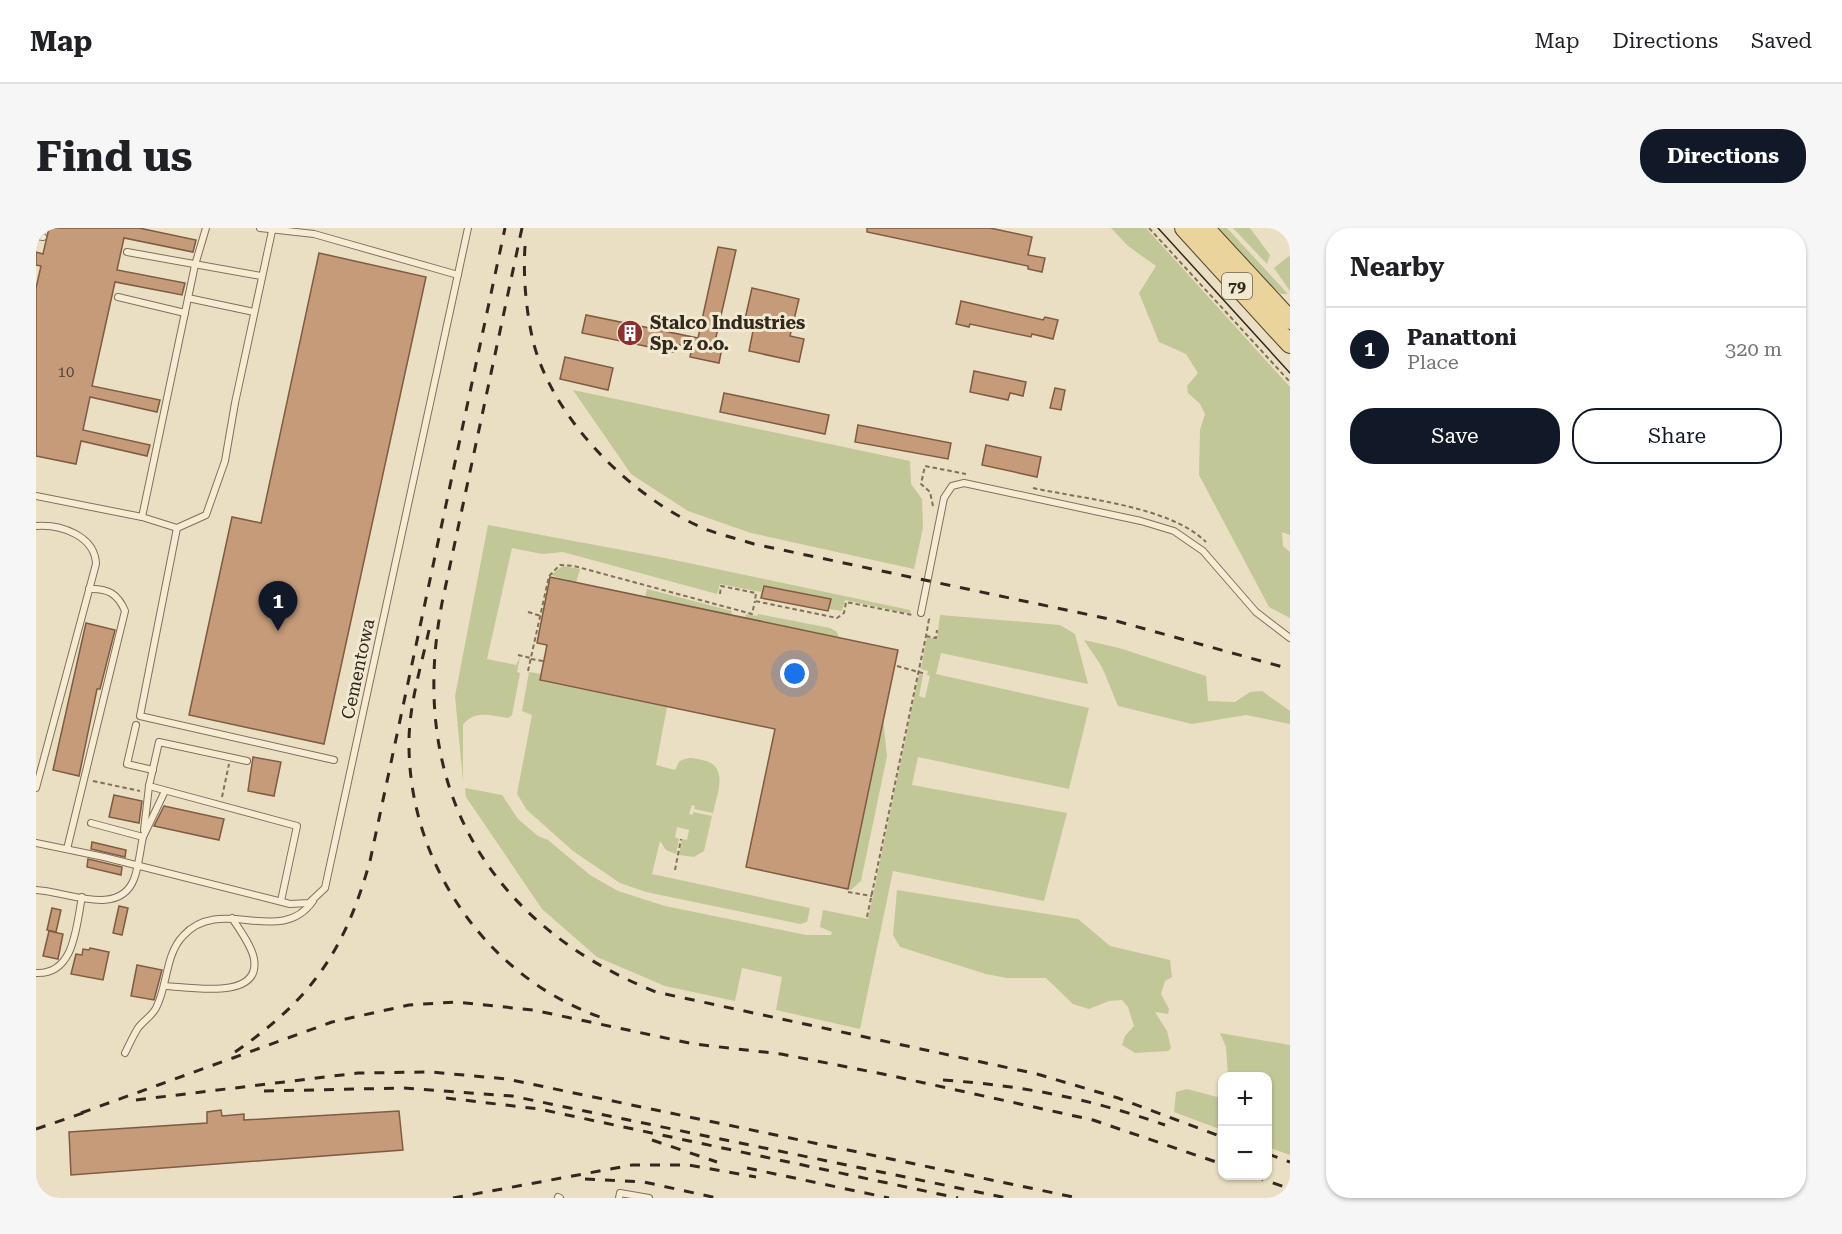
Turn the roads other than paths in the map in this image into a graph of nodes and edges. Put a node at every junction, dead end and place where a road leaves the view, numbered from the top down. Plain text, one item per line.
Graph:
1 (206, 228) edge
2 (260, 228) edge
3 (468, 228) edge
4 (1184, 228) edge
5 (1204, 228) edge
6 (272, 231) junction
7 (127, 252) dead end
8 (195, 265) junction
9 (261, 276) junction
10 (458, 276) junction
11 (118, 297) dead end
12 (188, 298) junction
13 (254, 312) junction
14 (185, 313) junction
15 (1290, 320) edge
16 (1290, 344) edge
17 (36, 496) edge
18 (142, 517) junction
19 (36, 526) edge
20 (177, 528) junction
21 (89, 589) junction
22 (921, 613) dead end
23 (1290, 638) edge
24 (136, 725) dead end
25 (334, 760) dead end
26 (247, 761) dead end
27 (153, 770) junction
28 (36, 788) edge
29 (149, 790) junction
30 (165, 791) junction
31 (91, 823) dead end
32 (143, 837) junction
33 (36, 843) edge
34 (67, 849) junction
35 (137, 865) junction
36 (36, 891) edge
37 (82, 897) junction
38 (313, 901) junction
39 (282, 902) junction
40 (232, 918) junction
41 (36, 973) edge
42 (165, 986) junction
43 (125, 1053) dead end
44 (619, 1198) edge
45 (649, 1198) edge

1 - 8 lane
2 - 6 lane
3 - 10 lane, Cementowa
4 - 16 main road, 79
5 - 15 main road, 79
6 - 9 lane
6 - 10 lane
7 - 8 lane
8 - 9 lane
8 - 12 lane
9 - 13 lane
10 - 38 lane, Cementowa
11 - 14 lane
12 - 13 lane
12 - 14 lane
13 - 20 lane
14 - 18 lane
17 - 18 lane
18 - 20 lane
19 - 21 lane
20 - 25 lane
21 - 28 lane
21 - 34 lane
22 - 23 lane
24 - 27 lane
26 - 27 lane
27 - 29 lane
29 - 30 lane
29 - 32 lane
30 - 32 lane
30 - 39 lane
31 - 32 lane
32 - 35 lane
33 - 34 lane
34 - 35 lane
35 - 37 lane
35 - 39 lane
36 - 37 lane
37 - 41 lane
38 - 39 lane
38 - 40 lane, Cementowa
40 - 42 lane
40 - 42 lane
42 - 43 lane
44 - 45 lane

